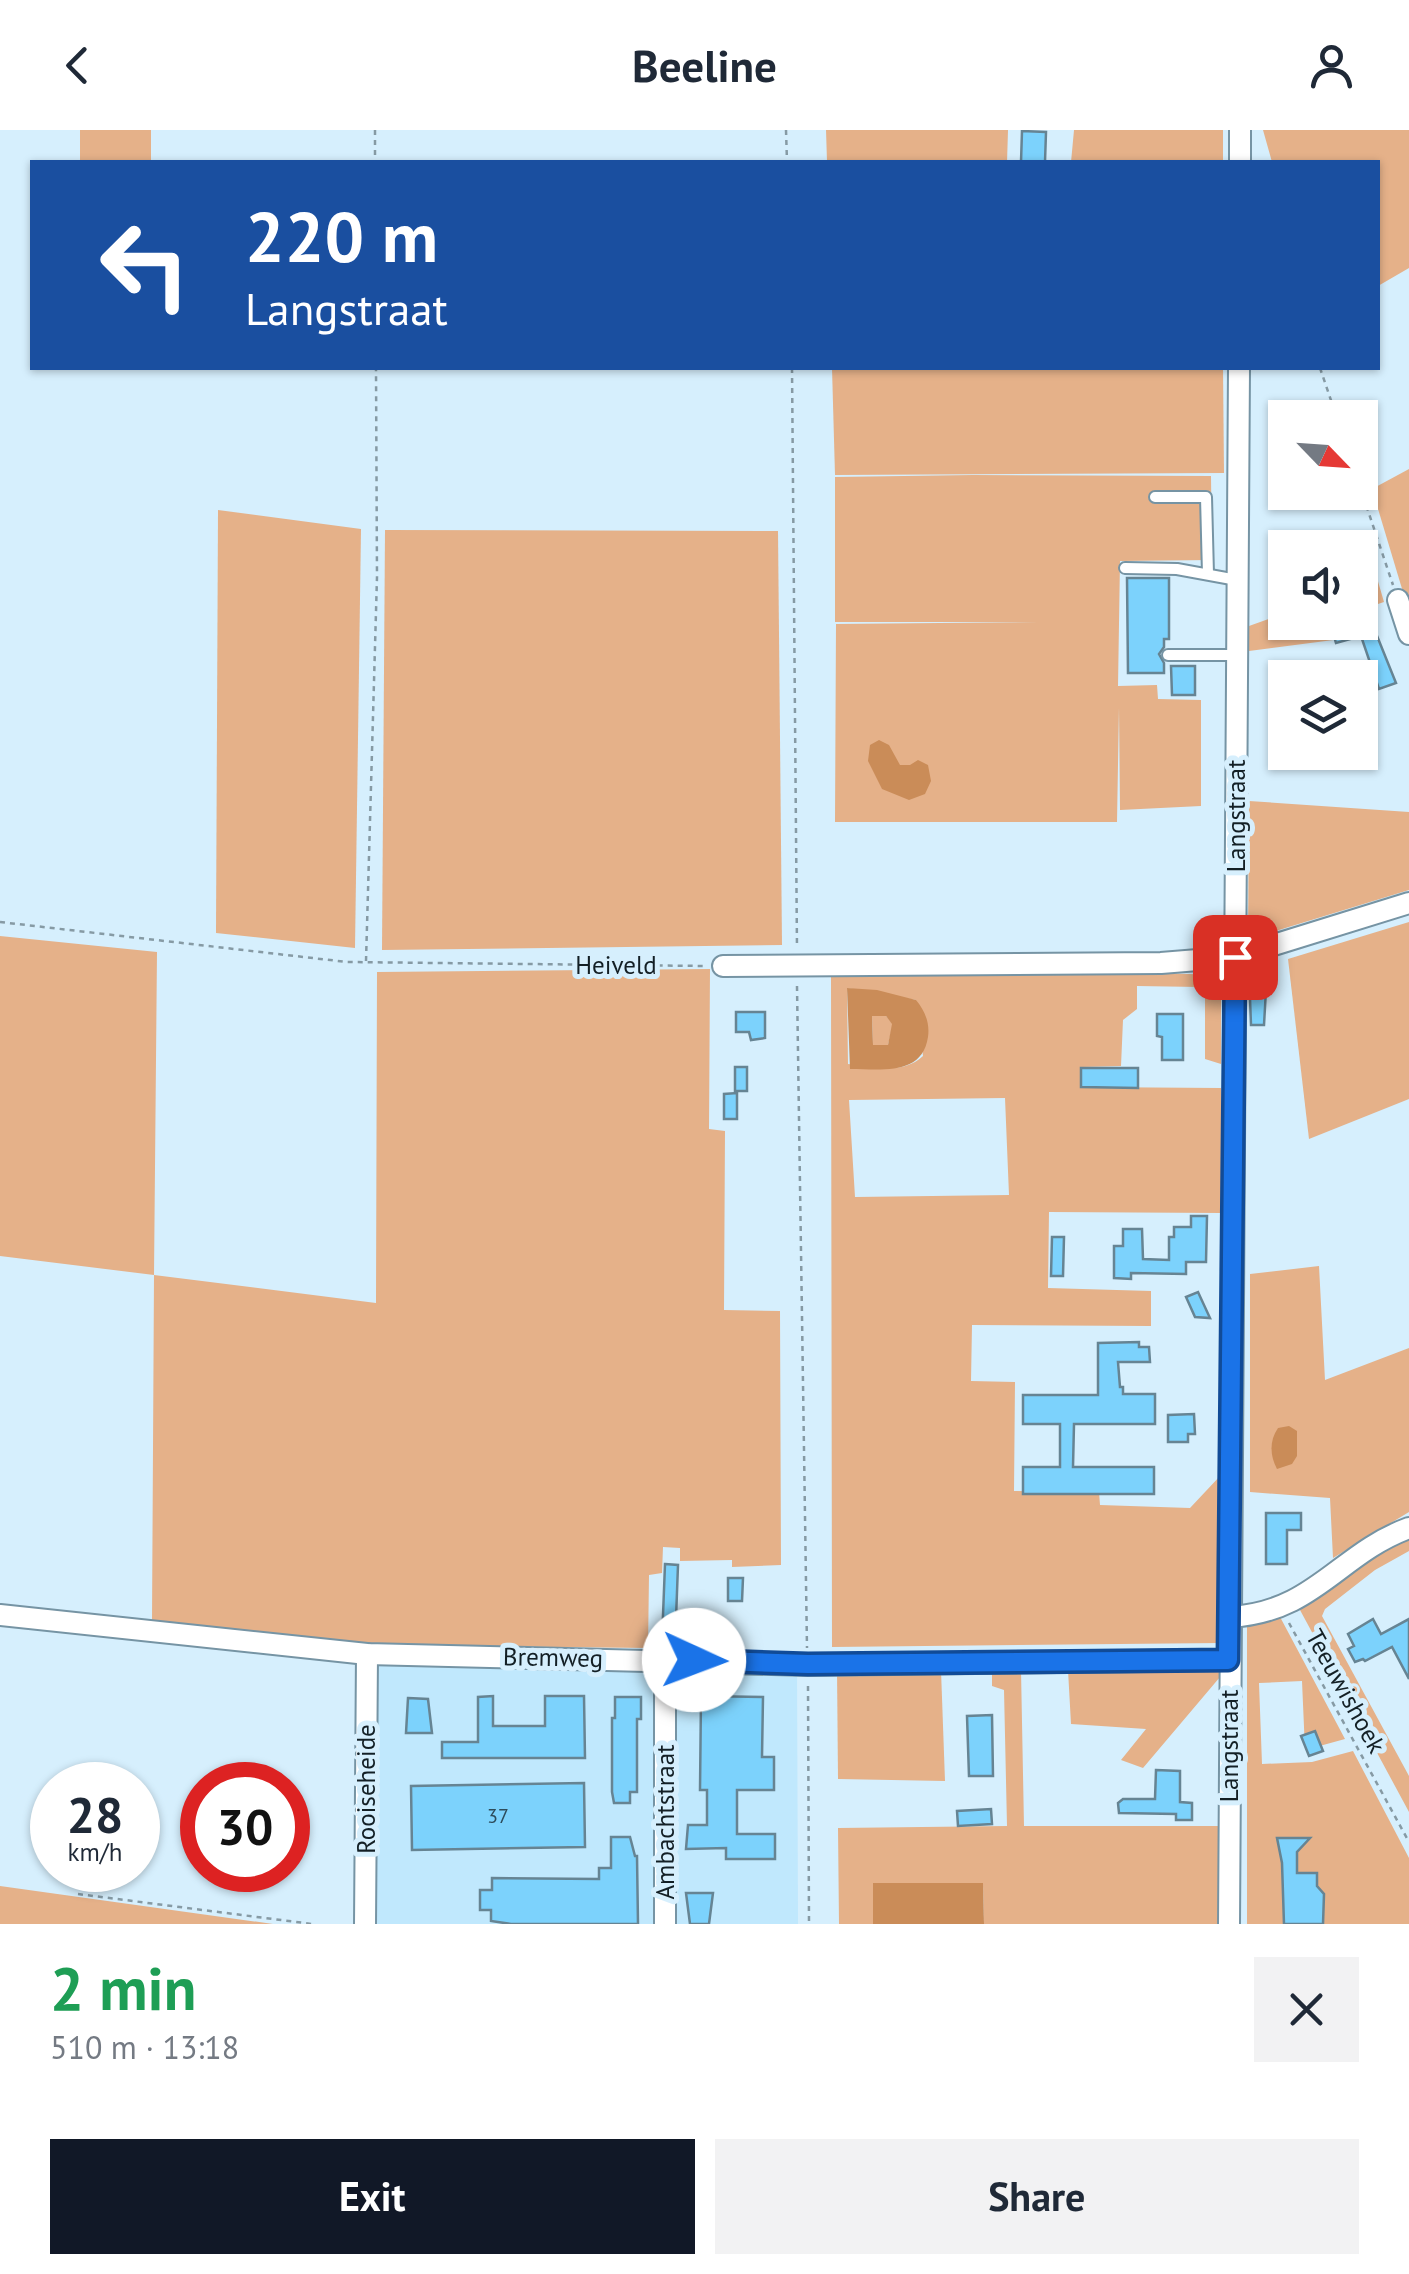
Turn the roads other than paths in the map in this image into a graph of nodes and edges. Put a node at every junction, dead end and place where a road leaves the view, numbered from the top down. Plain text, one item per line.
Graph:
1 (1240, 130) edge
2 (1240, 160) edge
3 (1238, 370) edge
4 (1155, 497) dead end
5 (1125, 568) dead end
6 (1208, 574) junction
7 (1237, 580) junction
8 (1398, 600) road end
9 (1409, 634) edge
10 (1168, 655) dead end
11 (1236, 655) junction
12 (1409, 903) edge
13 (1235, 957) junction
14 (723, 966) road end
15 (1409, 1528) edge
16 (0, 1615) edge
17 (1230, 1617) junction
18 (367, 1654) junction
19 (665, 1659) junction
20 (1228, 1660) junction
21 (365, 1924) edge
22 (665, 1924) edge
23 (1229, 1924) edge

1 - 2 street
3 - 7 street, Langstraat
4 - 6 lane
5 - 6 lane
6 - 7 lane
7 - 11 street, Langstraat
8 - 9 street
10 - 11 lane
11 - 13 street, Langstraat
12 - 13 street
13 - 14 street
13 - 17 street, Langstraat
15 - 17 street
16 - 18 street, Bremweg
17 - 20 street, Langstraat
18 - 19 street, Bremweg
18 - 21 street, Rooiseheide
19 - 20 street, Bremweg
19 - 22 street, Ambachtstraat
20 - 23 street, Langstraat

